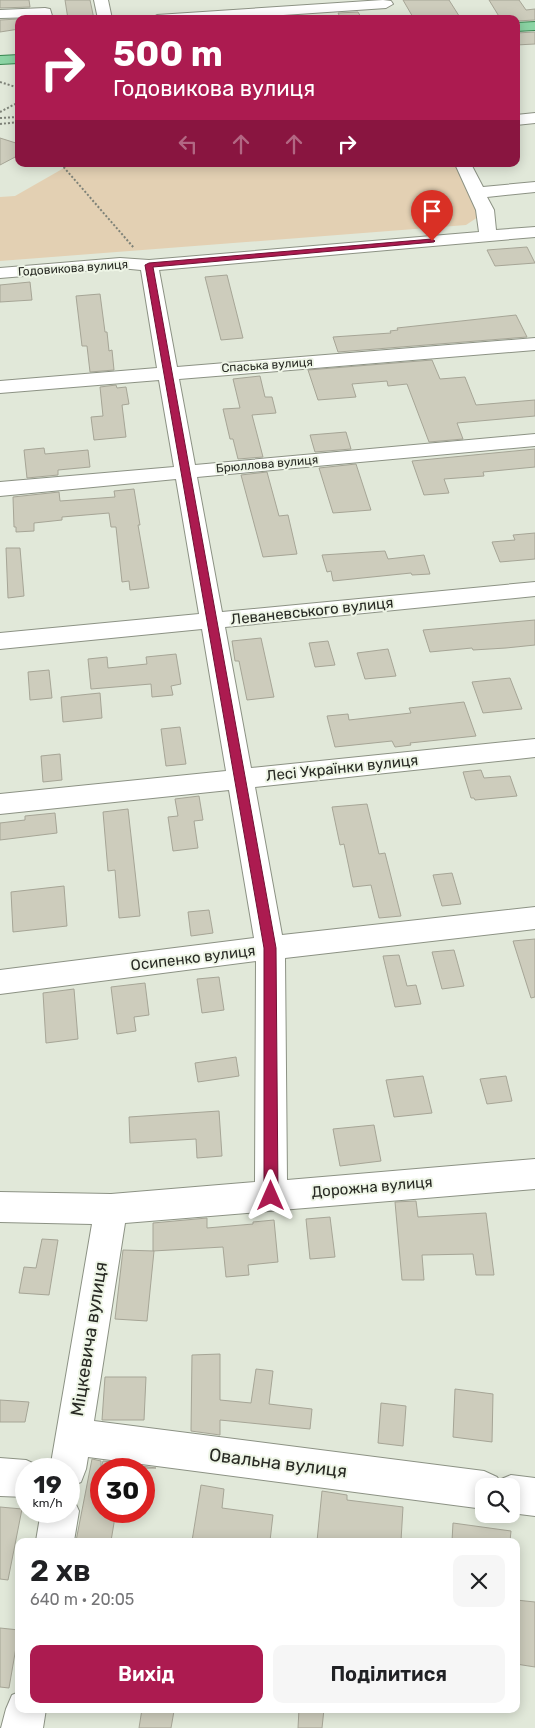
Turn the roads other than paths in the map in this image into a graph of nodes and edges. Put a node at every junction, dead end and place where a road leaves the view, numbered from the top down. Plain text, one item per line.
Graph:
1 (101, 0) edge
2 (385, 2) edge
3 (305, 5) edge
4 (0, 14) edge
5 (45, 15) edge
6 (104, 15) edge
7 (199, 15) edge
8 (392, 15) edge
9 (535, 26) edge
10 (520, 27) edge
11 (15, 59) edge
12 (0, 60) edge
13 (535, 118) edge
14 (520, 120) edge
15 (464, 167) edge
16 (535, 187) edge
17 (477, 193) junction
18 (535, 232) edge
19 (488, 236) junction
20 (149, 265) junction
21 (0, 273) edge
22 (535, 344) edge
23 (168, 373) junction
24 (0, 388) edge
25 (535, 440) edge
26 (186, 472) junction
27 (0, 489) edge
28 (535, 589) edge
29 (212, 621) junction
30 (0, 641) edge
31 (535, 748) edge
32 (240, 779) junction
33 (0, 804) edge
34 (535, 918) edge
35 (270, 948) junction
36 (0, 982) edge
37 (535, 1174) edge
38 (271, 1196) junction
39 (0, 1207) edge
40 (111, 1209) junction
41 (70, 1453) edge
42 (0, 1477) edge
43 (15, 1478) edge
44 (475, 1489) edge
45 (520, 1495) edge
46 (535, 1497) edge
47 (58, 1523) edge
48 (56, 1538) edge
49 (25, 1713) edge
50 (22, 1728) edge

1 - 6 street
2 - 3 street
2 - 8 street
3 - 7 street
4 - 5 street
9 - 10 main road
11 - 12 main road
13 - 14 street
15 - 17 street
16 - 17 street
17 - 19 street
18 - 19 street, Годовикова вулиця
19 - 20 street, Годовикова вулиця
20 - 21 street, Годовикова вулиця
20 - 23 street
22 - 23 street, Спаська вулиця
23 - 24 street, Спаська вулиця
23 - 26 street
25 - 26 street, Брюллова вулиця
26 - 27 street, Брюллова вулиця
26 - 29 street
28 - 29 street, Леваневського вулиця
29 - 30 street, Леваневського вулиця
29 - 32 street
31 - 32 street, Лесі Українки вулиця
32 - 33 street, Лесі Українки вулиця
32 - 35 street
34 - 35 street, Осипенко вулиця
35 - 36 street, Осипенко вулиця
35 - 38 street
37 - 38 street, Дорожна вулиця
38 - 40 street, Дорожна вулиця
39 - 40 street, Дорожна вулиця
40 - 41 street, Міцкевича вулиця
41 - 44 street, Овальна вулиця
42 - 43 street
45 - 46 street
47 - 48 street
49 - 50 street

